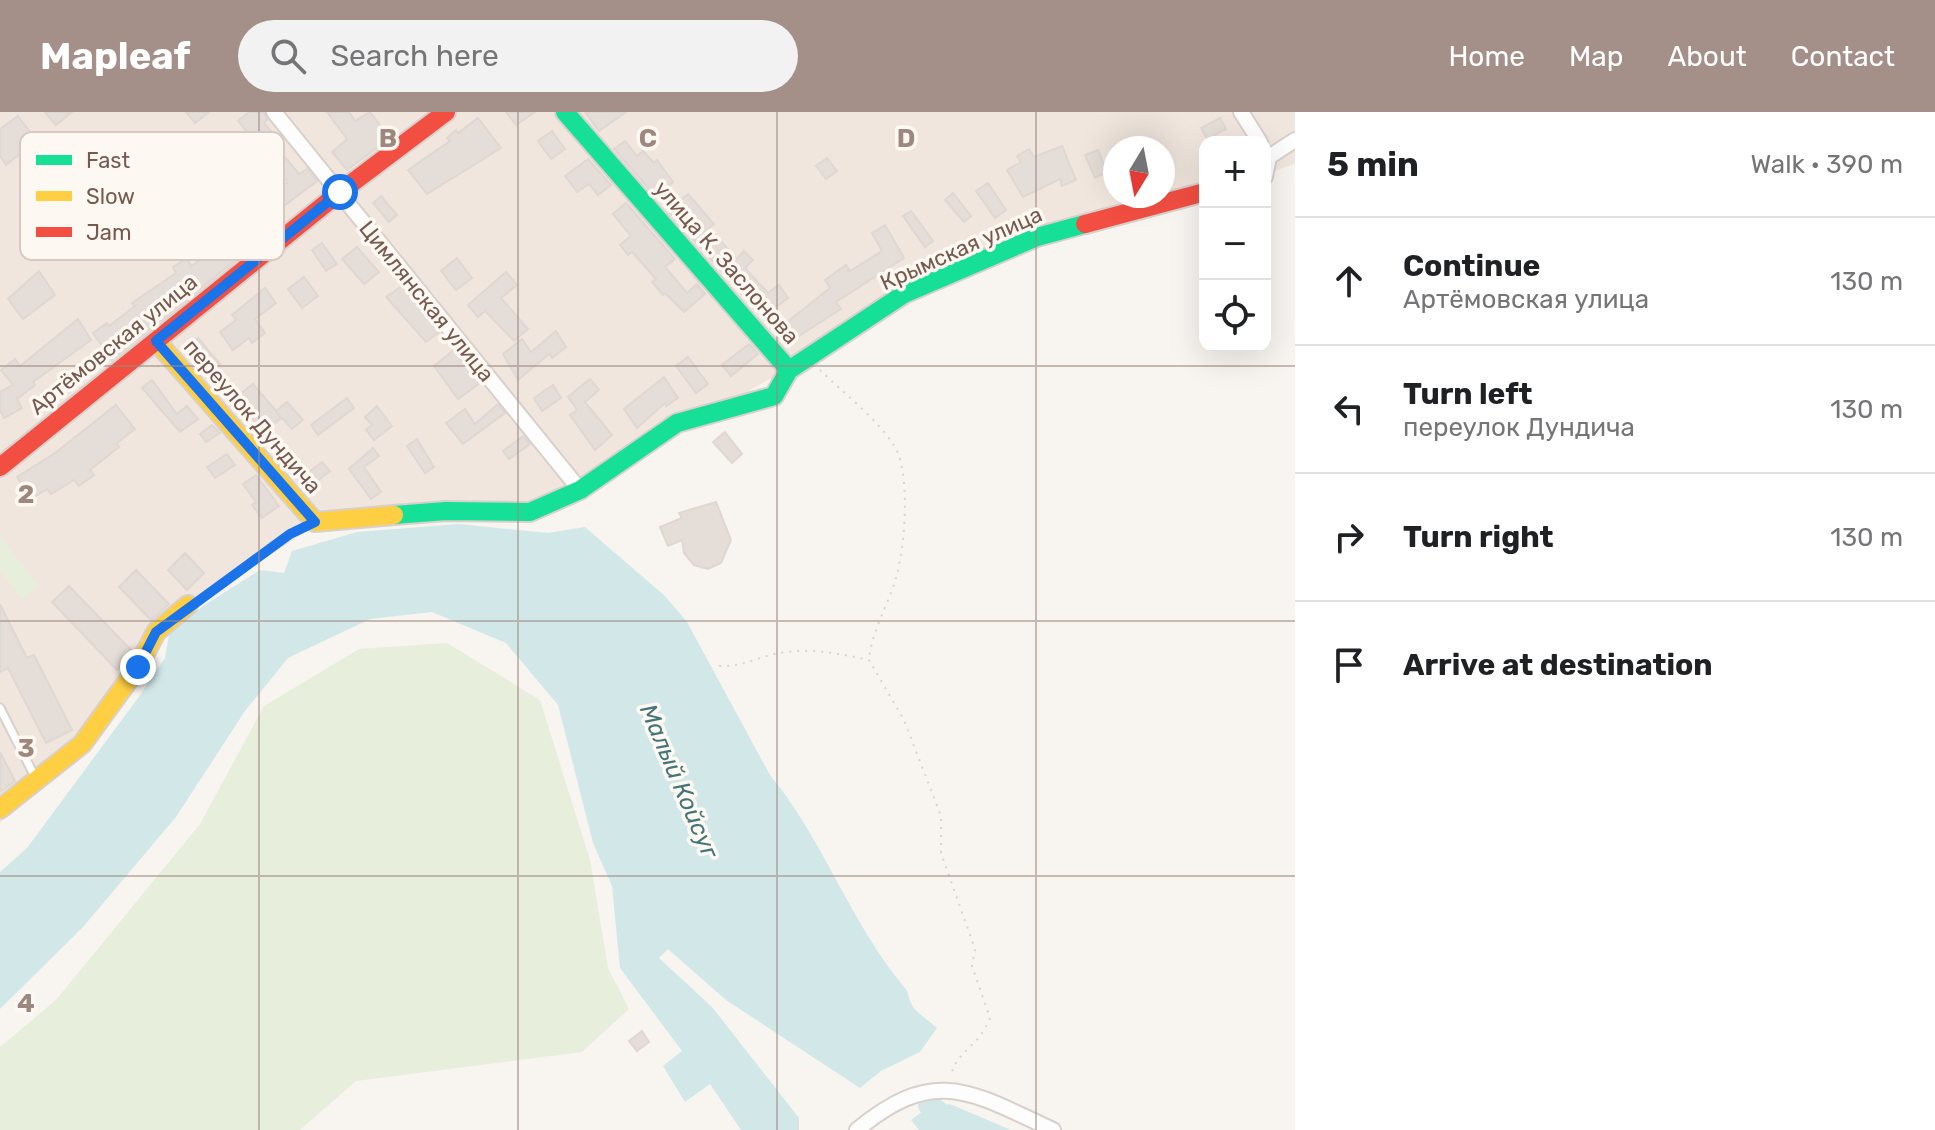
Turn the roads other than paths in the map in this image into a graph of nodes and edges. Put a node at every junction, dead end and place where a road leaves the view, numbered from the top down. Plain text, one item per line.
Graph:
1 (274, 112) edge
2 (446, 112) edge
3 (565, 112) edge
4 (1241, 112) edge
5 (1256, 136) edge
6 (1295, 140) edge
7 (1271, 152) edge
8 (340, 192) junction
9 (1199, 194) edge
10 (284, 237) edge
11 (256, 260) edge
12 (156, 341) junction
13 (789, 370) junction
14 (0, 467) edge
15 (580, 490) junction
16 (315, 522) joint
17 (188, 605) road end
18 (0, 708) edge
19 (37, 780) junction
20 (0, 809) edge
21 (857, 1130) edge
22 (1053, 1130) edge

1 - 8 street, Цимлянская улица
2 - 8 street, Артёмовская улица
3 - 13 street, улица К. Заслонова
4 - 5 street
6 - 7 street
8 - 10 street, Артёмовская улица
8 - 15 street, Цимлянская улица
9 - 13 street, Крымская улица
11 - 12 street, Артёмовская улица
12 - 14 street, Артёмовская улица
12 - 16 street, переулок Дундича
13 - 15 street, Крымская улица
15 - 16 street, Крымская улица
17 - 19 street
18 - 19 lane
19 - 20 street
21 - 22 street

